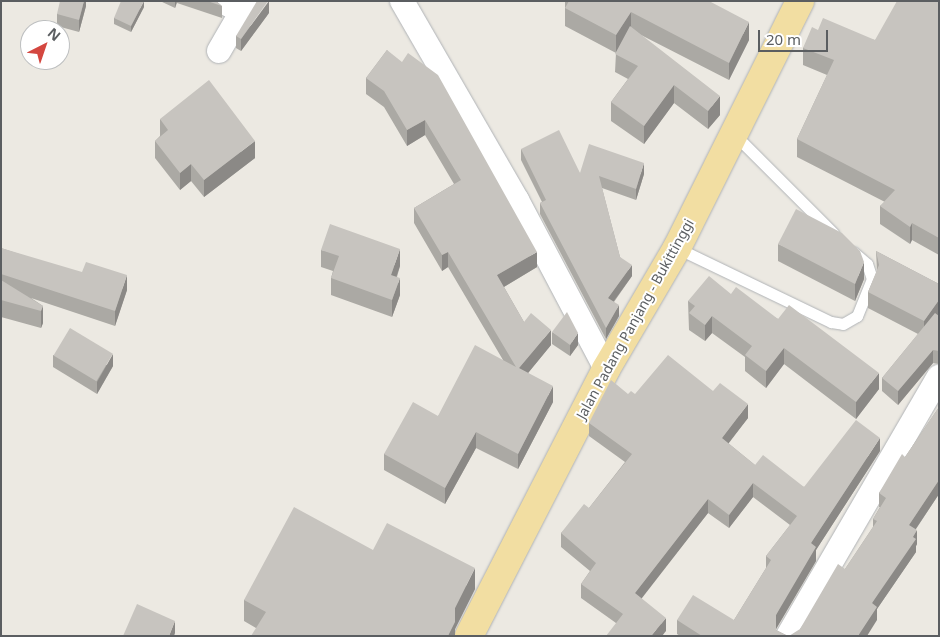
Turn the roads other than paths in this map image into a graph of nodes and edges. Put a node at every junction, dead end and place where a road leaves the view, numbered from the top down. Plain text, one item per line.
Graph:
1 (402, 1) edge
2 (800, 1) edge
3 (237, 5) edge
4 (219, 50) dead end
5 (733, 133) junction
6 (677, 248) junction
7 (606, 369) junction
8 (939, 377) edge
9 (469, 636) edge
10 (788, 636) edge

1 - 7 street
2 - 5 highway, Jalan Padang Panjang - Bukittinggi
3 - 4 street
5 - 6 highway, Jalan Padang Panjang - Bukittinggi
5 - 6 lane
6 - 7 highway, Jalan Padang Panjang - Bukittinggi
7 - 9 highway, Jalan Padang Panjang - Bukittinggi
8 - 10 street

